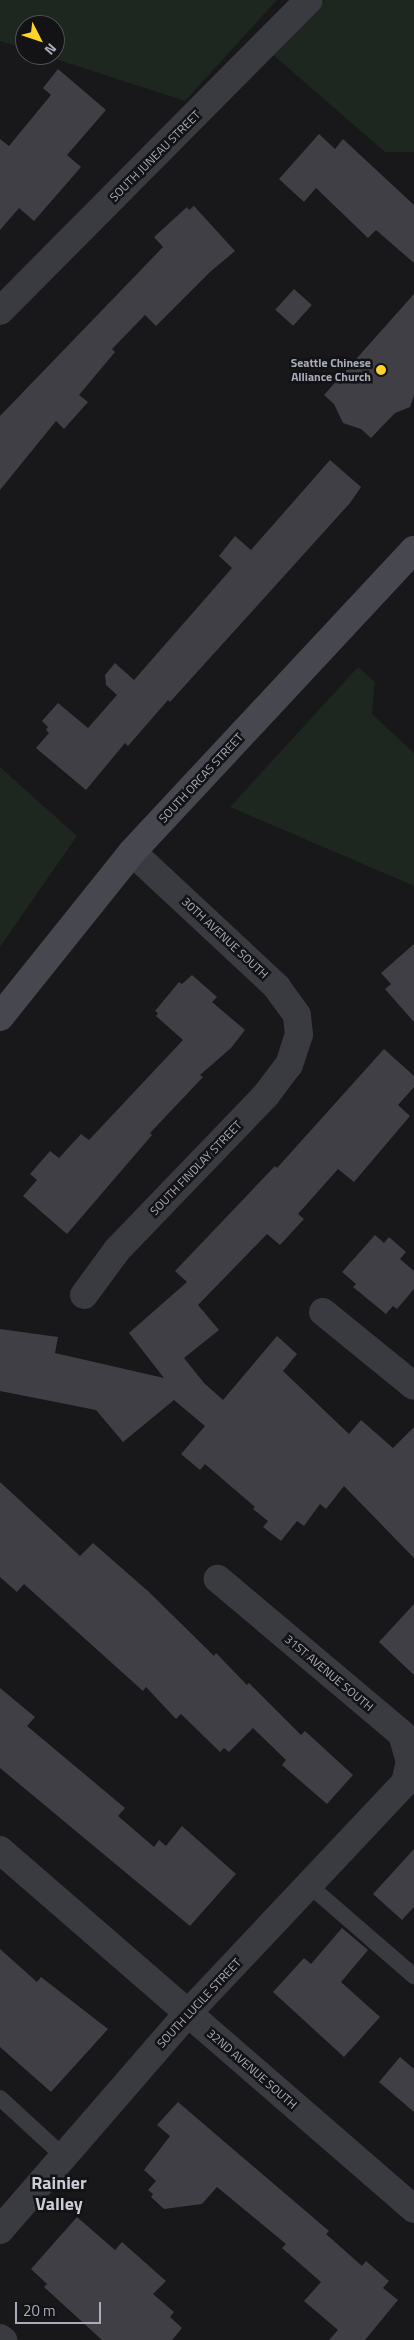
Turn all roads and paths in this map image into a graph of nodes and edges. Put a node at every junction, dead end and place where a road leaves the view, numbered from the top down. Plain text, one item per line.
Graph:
1 (309, 0) edge
2 (0, 311) edge
3 (414, 550) edge
4 (132, 852) junction
5 (0, 1017) edge
6 (299, 1035) joint
7 (84, 1295) dead end
8 (323, 1312) dead end
9 (414, 1386) edge
10 (218, 1579) dead end
11 (405, 1783) joint
12 (0, 1850) edge
13 (310, 1886) junction
14 (414, 1976) edge
15 (188, 2013) junction
16 (0, 2098) edge
17 (63, 2156) junction
18 (414, 2209) edge
19 (0, 2230) edge
20 (0, 2338) edge
21 (3, 2340) edge

1 - 2 street, SOUTH JUNEAU STREET
3 - 4 street, SOUTH ORCAS STREET
4 - 5 street, SOUTH ORCAS STREET
4 - 6 street, 30TH AVENUE SOUTH
6 - 7 street, SOUTH FINDLAY STREET
8 - 9 street
10 - 11 street, 31ST AVENUE SOUTH
11 - 13 street, SOUTH LUCILE STREET
12 - 15 street, 32ND AVENUE SOUTH
13 - 14 lane
13 - 15 street, SOUTH LUCILE STREET
15 - 17 street, SOUTH LUCILE STREET
15 - 18 street, 32ND AVENUE SOUTH
16 - 17 lane
17 - 19 street, SOUTH LUCILE STREET
20 - 21 street

